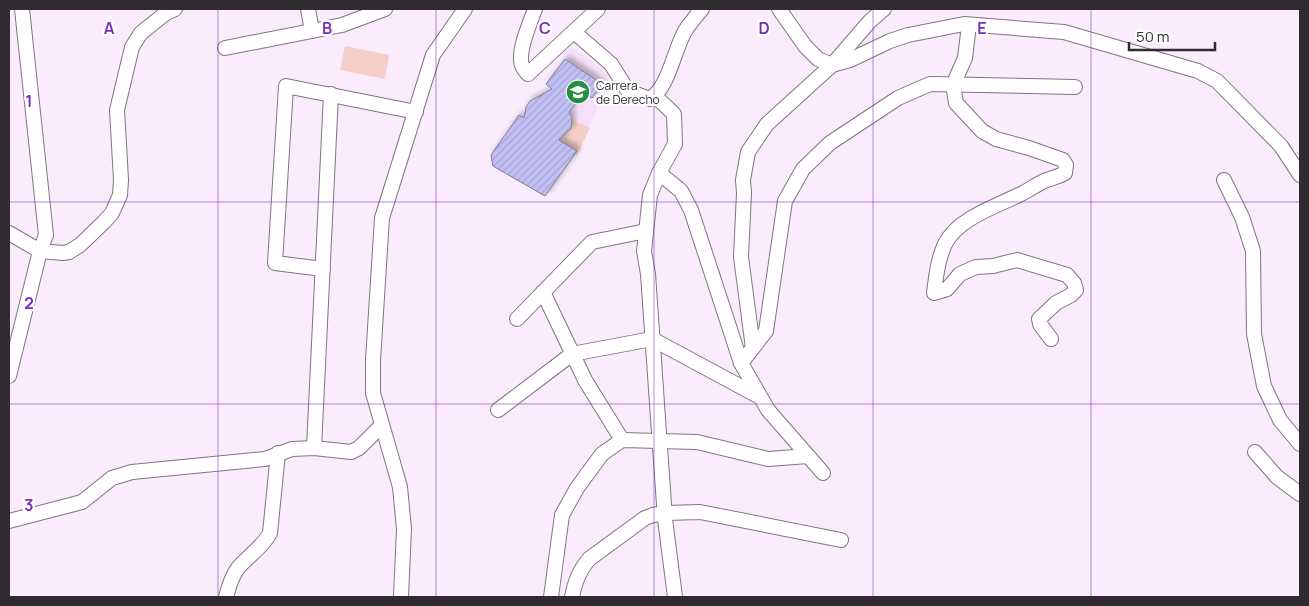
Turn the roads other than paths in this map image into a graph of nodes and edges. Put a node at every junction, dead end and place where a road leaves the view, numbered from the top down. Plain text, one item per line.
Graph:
1 (22, 9) edge
2 (175, 9) edge
3 (308, 9) edge
4 (385, 9) edge
5 (465, 9) edge
6 (535, 9) edge
7 (598, 9) edge
8 (702, 9) edge
9 (779, 9) edge
10 (884, 9) edge
11 (969, 25) junction
12 (312, 30) junction
13 (574, 32) junction
14 (225, 48) dead end
15 (832, 65) junction
16 (953, 85) junction
17 (1074, 87) dead end
18 (331, 94) junction
19 (655, 96) junction
20 (416, 112) junction
21 (659, 173) junction
22 (1300, 175) edge
23 (1224, 180) dead end
24 (646, 231) junction
25 (9, 233) edge
26 (40, 251) junction
27 (322, 269) junction
28 (543, 292) junction
29 (516, 319) dead end
30 (652, 339) junction
31 (1051, 339) dead end
32 (753, 348) junction
33 (572, 354) junction
34 (741, 364) junction
35 (9, 376) edge
36 (760, 397) junction
37 (498, 410) dead end
38 (382, 425) junction
39 (622, 440) junction
40 (660, 440) junction
41 (1300, 444) edge
42 (314, 448) junction
43 (1255, 452) dead end
44 (278, 453) junction
45 (808, 456) junction
46 (823, 473) dead end
47 (1300, 494) edge
48 (665, 513) junction
49 (9, 521) edge
50 (841, 540) dead end
51 (226, 597) edge
52 (401, 597) edge
53 (551, 597) edge
54 (572, 597) edge
55 (674, 597) edge

1 - 26 street
2 - 26 street
3 - 12 street
4 - 12 street
5 - 20 street
6 - 13 street
7 - 13 street
8 - 19 street
9 - 15 street
10 - 15 street
11 - 15 street
11 - 16 street
11 - 22 street
12 - 14 street
13 - 19 street
15 - 32 street
16 - 17 street
16 - 31 street
16 - 32 street
18 - 20 street
18 - 27 street
18 - 27 street
19 - 21 street
20 - 38 street
21 - 24 street
21 - 34 street
23 - 41 street
24 - 28 street
24 - 30 street
25 - 26 street
26 - 35 street
27 - 42 street
28 - 29 street
28 - 33 street
30 - 33 street
30 - 36 street
30 - 40 street
32 - 34 street
33 - 37 street
33 - 39 street
34 - 36 street
36 - 45 street
38 - 42 street
38 - 52 street
39 - 40 street
39 - 53 street
40 - 45 street
40 - 48 street
42 - 44 street
43 - 47 street
44 - 49 street
44 - 51 street
45 - 46 street
48 - 50 street
48 - 54 street
48 - 55 street

